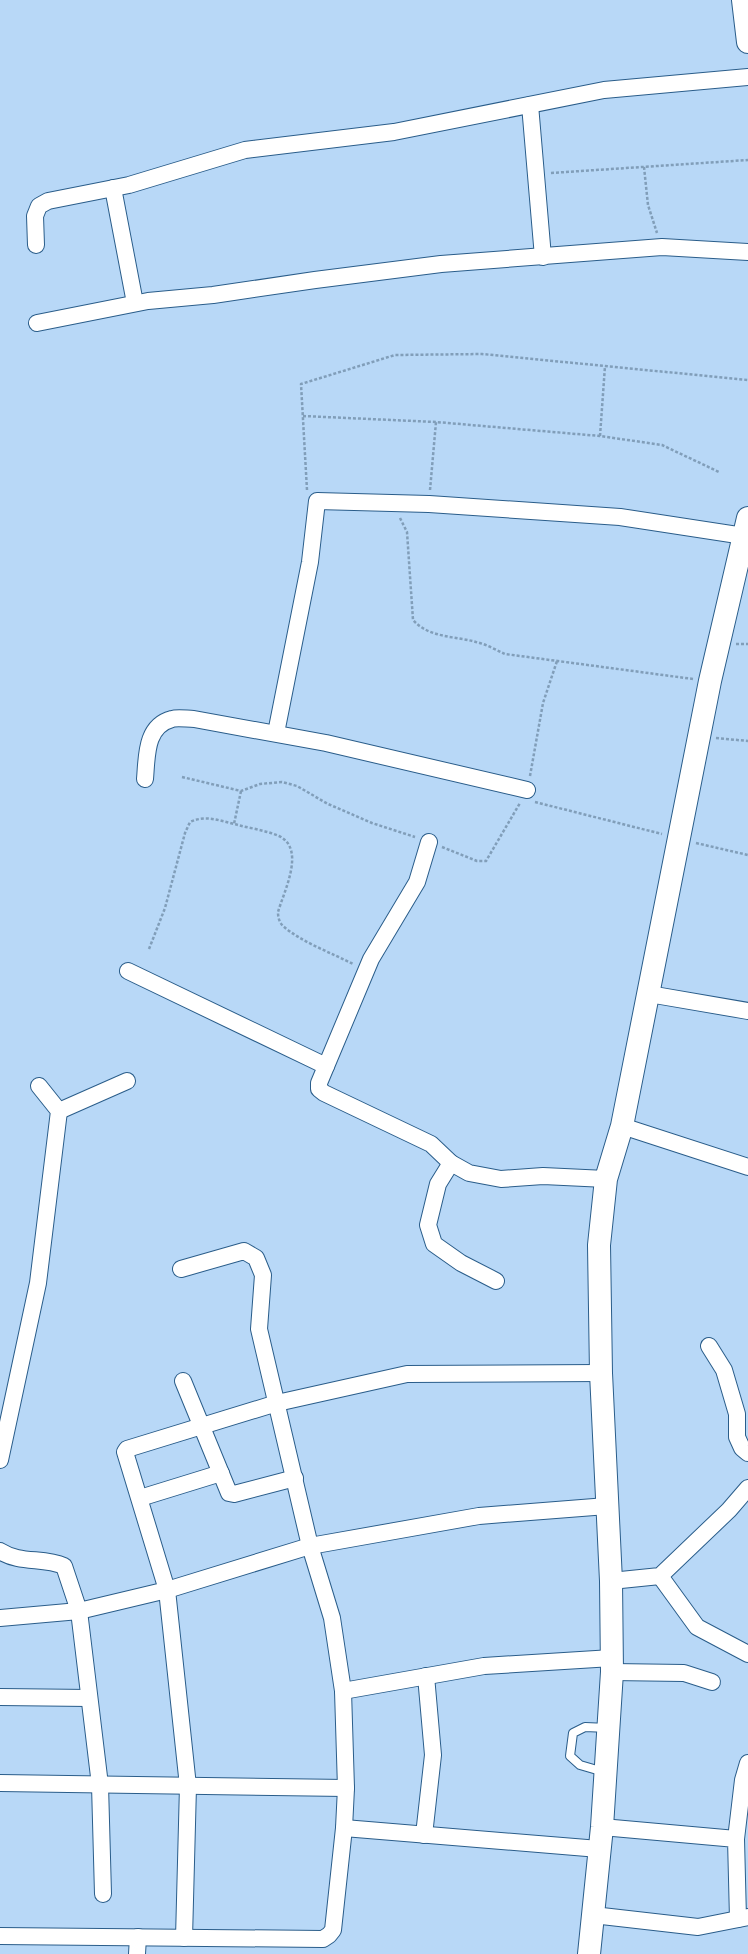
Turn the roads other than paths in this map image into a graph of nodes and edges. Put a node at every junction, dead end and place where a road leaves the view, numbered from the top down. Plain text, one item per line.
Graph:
1 (743, 0) edge
2 (748, 36) edge
3 (748, 77) edge
4 (530, 104) junction
5 (113, 188) junction
6 (36, 245) dead end
7 (748, 252) edge
8 (543, 257) junction
9 (135, 303) junction
10 (37, 322) dead end
11 (746, 527) edge
12 (276, 733) junction
13 (145, 779) dead end
14 (525, 794) road end
15 (429, 842) road end
16 (128, 971) dead end
17 (649, 994) junction
18 (748, 1011) edge
19 (326, 1066) junction
20 (127, 1081) dead end
21 (40, 1086) dead end
22 (59, 1111) junction
23 (622, 1126) junction
24 (451, 1163) junction
25 (748, 1167) edge
26 (606, 1180) junction
27 (181, 1269) dead end
28 (496, 1281) dead end
29 (709, 1346) dead end
30 (601, 1373) junction
31 (182, 1381) dead end
32 (277, 1403) junction
33 (202, 1427) junction
34 (748, 1453) edge
35 (0, 1460) edge
36 (221, 1473) junction
37 (295, 1478) junction
38 (748, 1488) edge
39 (140, 1498) junction
40 (607, 1506) junction
41 (310, 1546) junction
42 (0, 1551) edge
43 (660, 1576) junction
44 (611, 1581) junction
45 (167, 1590) junction
46 (79, 1611) junction
47 (0, 1618) edge
48 (748, 1654) edge
49 (612, 1665) junction
50 (426, 1676) junction
51 (712, 1682) dead end
52 (343, 1691) junction
53 (0, 1697) edge
54 (89, 1698) junction
55 (609, 1728) junction
56 (748, 1763) edge
57 (606, 1772) junction
58 (0, 1783) edge
59 (100, 1785) junction
60 (188, 1786) junction
61 (346, 1788) junction
62 (602, 1827) junction
63 (344, 1828) junction
64 (424, 1835) junction
65 (736, 1839) junction
66 (599, 1849) junction
67 (743, 1857) edge
68 (103, 1894) dead end
69 (593, 1915) junction
70 (743, 1918) edge
71 (0, 1936) edge
72 (138, 1937) junction
73 (184, 1938) junction
74 (137, 1954) edge
75 (589, 1954) edge

1 - 2 main road
3 - 4 street
4 - 5 street
4 - 8 street
5 - 6 street
5 - 9 street
7 - 8 street
8 - 9 street
9 - 10 street
11 - 12 street
11 - 17 main road
12 - 13 street
12 - 14 street
15 - 19 street
16 - 19 street
17 - 18 street
17 - 23 main road
19 - 24 street
20 - 22 street
21 - 22 street
22 - 35 street
23 - 25 street
23 - 26 main road
24 - 26 street
24 - 28 street
26 - 30 main road
27 - 32 street
29 - 34 street
30 - 32 street
30 - 40 main road
31 - 33 street
32 - 33 street
32 - 37 street
33 - 36 street
33 - 39 street
36 - 37 street
36 - 39 street
37 - 41 street
38 - 43 street
39 - 45 street
40 - 41 street
40 - 44 main road
41 - 45 street
41 - 52 street
42 - 46 street
43 - 44 street
43 - 48 street
44 - 49 main road
45 - 46 street
45 - 60 street
46 - 47 street
46 - 54 street
49 - 50 street
49 - 51 street
49 - 55 main road
50 - 52 street
50 - 64 street
52 - 61 street
53 - 54 street
54 - 59 street
55 - 57 main road
55 - 57 lane
56 - 65 street
57 - 62 main road
58 - 59 street
59 - 60 street
59 - 68 street
60 - 61 street
60 - 73 street
61 - 63 street
62 - 65 street
62 - 66 main road
63 - 64 street
63 - 73 street
64 - 66 street
65 - 67 street
66 - 69 main road
67 - 70 street
69 - 70 street
69 - 75 main road
71 - 72 street
72 - 73 street
72 - 74 street

